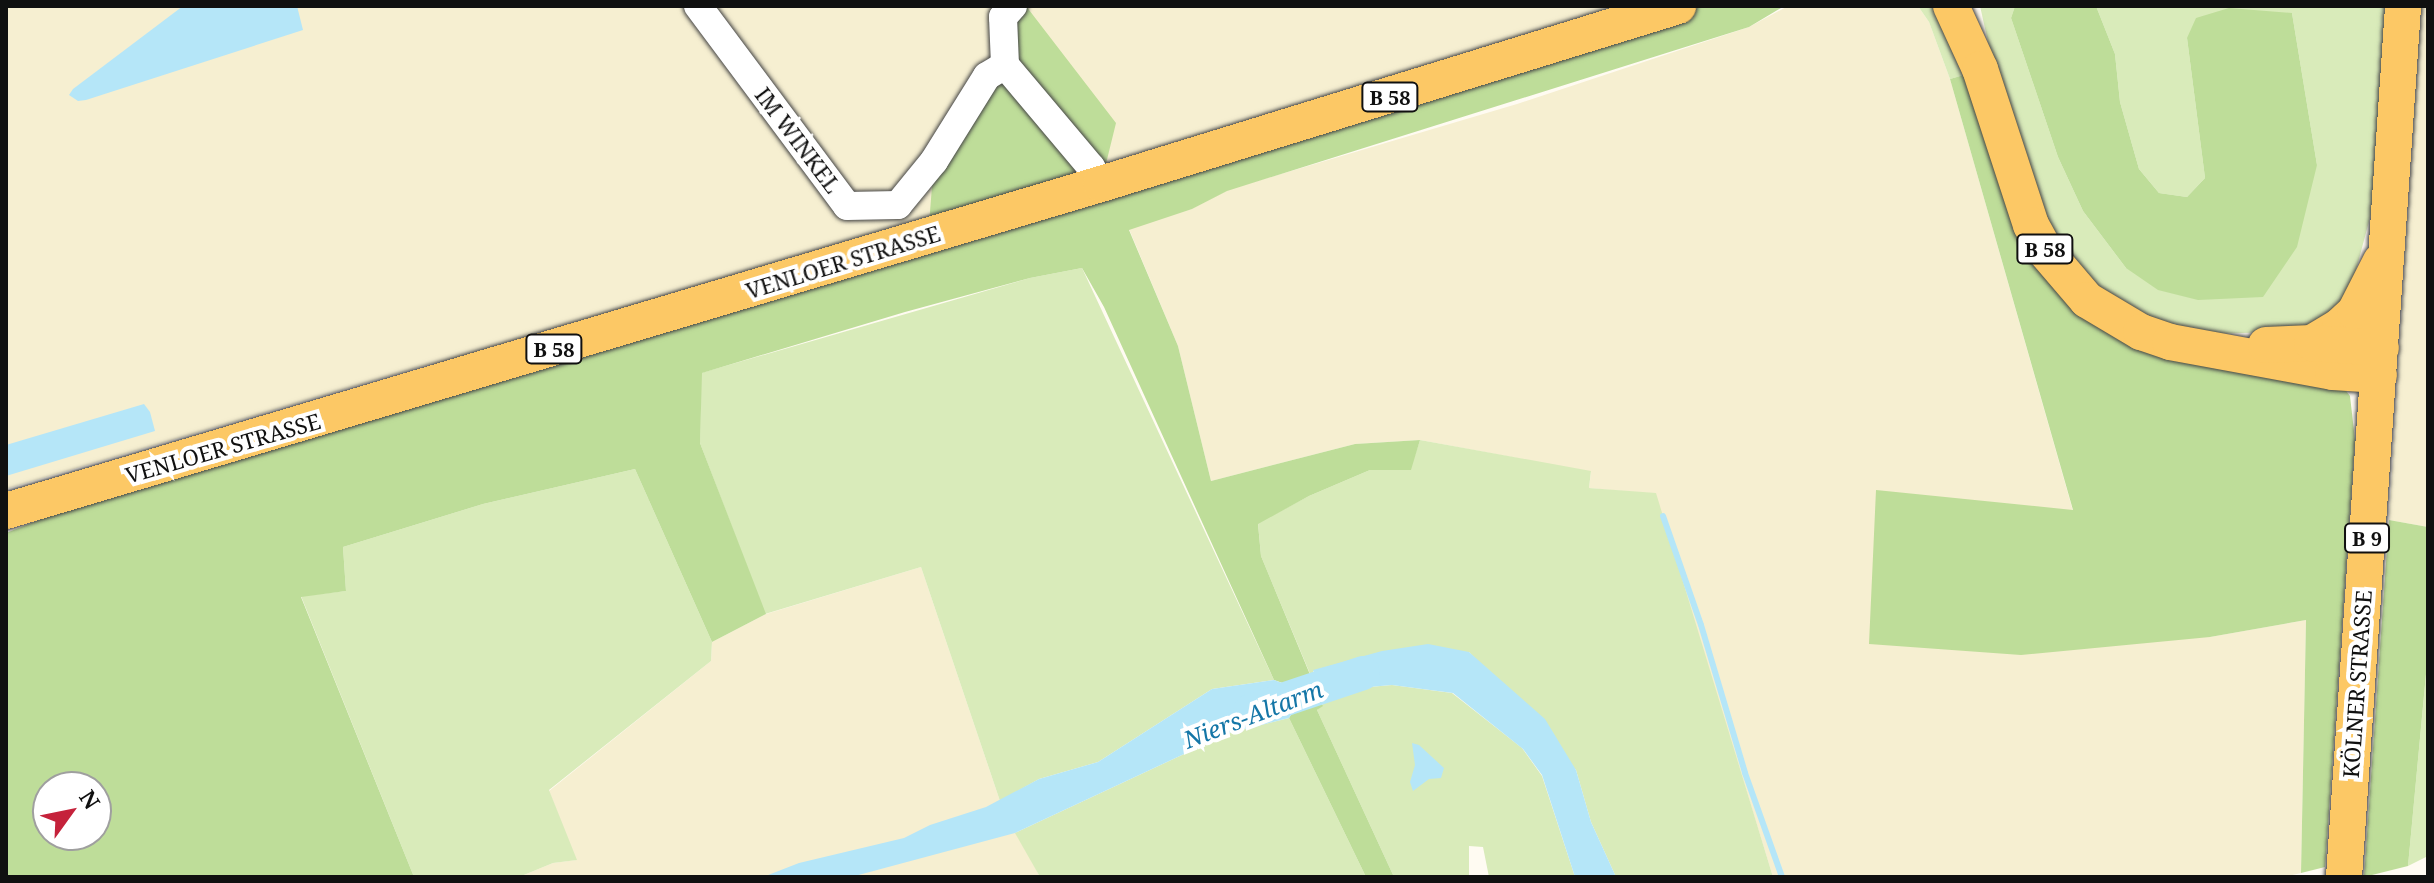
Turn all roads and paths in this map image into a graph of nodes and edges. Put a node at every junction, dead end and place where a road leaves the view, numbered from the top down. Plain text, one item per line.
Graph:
1 (698, 6) edge
2 (1013, 6) edge
3 (1678, 6) edge
4 (1951, 6) edge
5 (1971, 6) edge
6 (2403, 6) edge
7 (1005, 65) junction
8 (1980, 69) junction
9 (1101, 184) junction
10 (2387, 249) junction
11 (2312, 343) junction
12 (2200, 348) junction
13 (2380, 362) junction
14 (6, 511) edge
15 (2345, 865) edge

1 - 7 street, IM WINKEL
2 - 7 street
3 - 9 main road, VENLOER STRASSE / B 58
4 - 8 main road, B 58
5 - 8 main road, B 58
6 - 10 main road, B 9
7 - 9 street
8 - 12 main road, B 58
9 - 14 main road, VENLOER STRASSE / B 58
10 - 11 main road
10 - 13 main road, B 9
11 - 12 main road, B 58
11 - 13 main road, B 58
12 - 13 main road, B 58
13 - 15 main road, KÖLNER STRASSE / B 9

